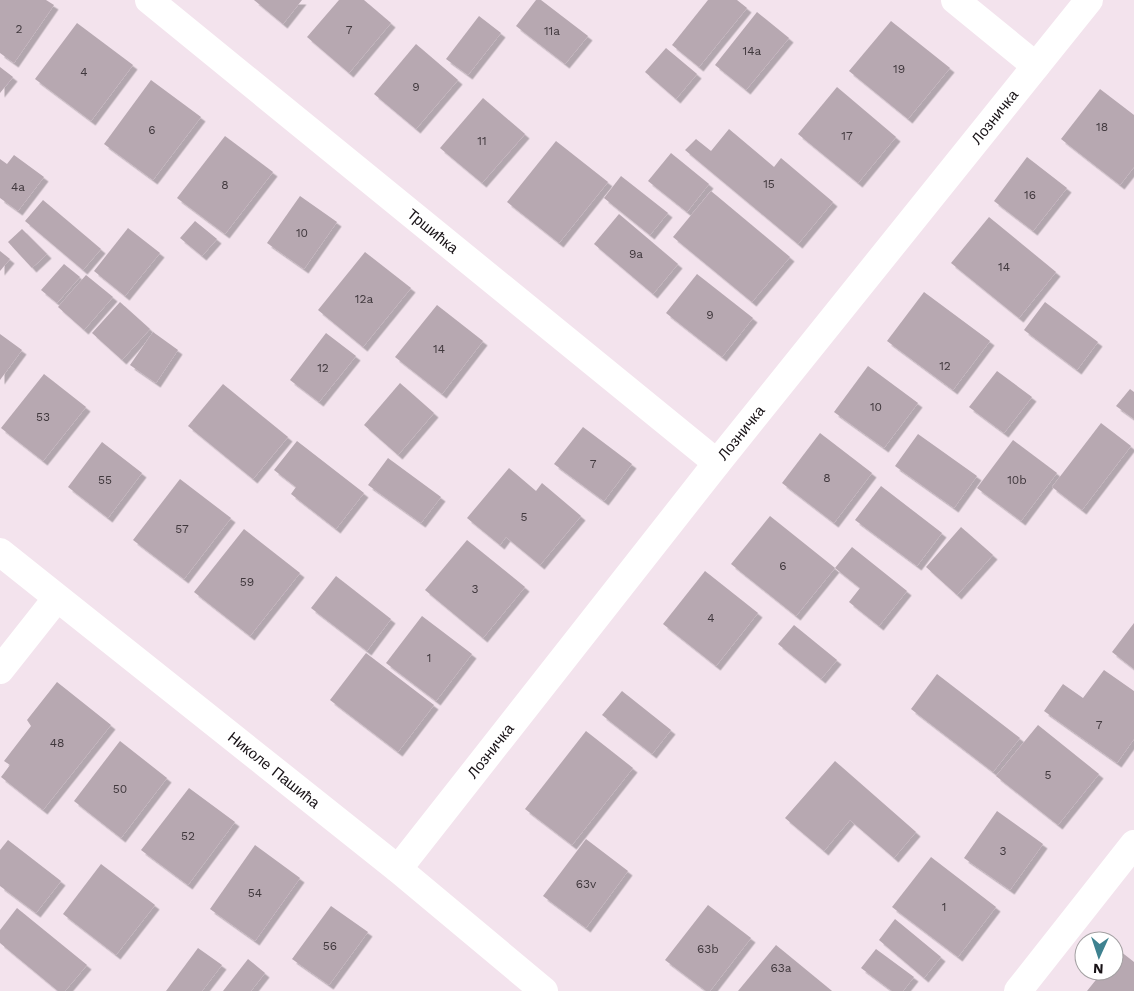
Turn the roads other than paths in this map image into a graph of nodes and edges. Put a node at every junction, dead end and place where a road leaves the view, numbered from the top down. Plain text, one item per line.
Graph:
1 (149, 0) edge
2 (956, 0) edge
3 (1089, 0) edge
4 (1036, 66) junction
5 (717, 463) junction
6 (0, 552) edge
7 (57, 598) junction
8 (0, 670) edge
9 (1134, 844) edge
10 (398, 869) junction
11 (544, 991) edge
12 (1018, 991) edge

1 - 5 street, Тршићка
2 - 4 street
3 - 4 street, Лозничка
4 - 5 street, Лозничка
5 - 10 street, Лозничка
6 - 7 street, Николе Пашића
7 - 8 street
7 - 10 street, Николе Пашића
9 - 12 street
10 - 11 street, Николе Пашића

